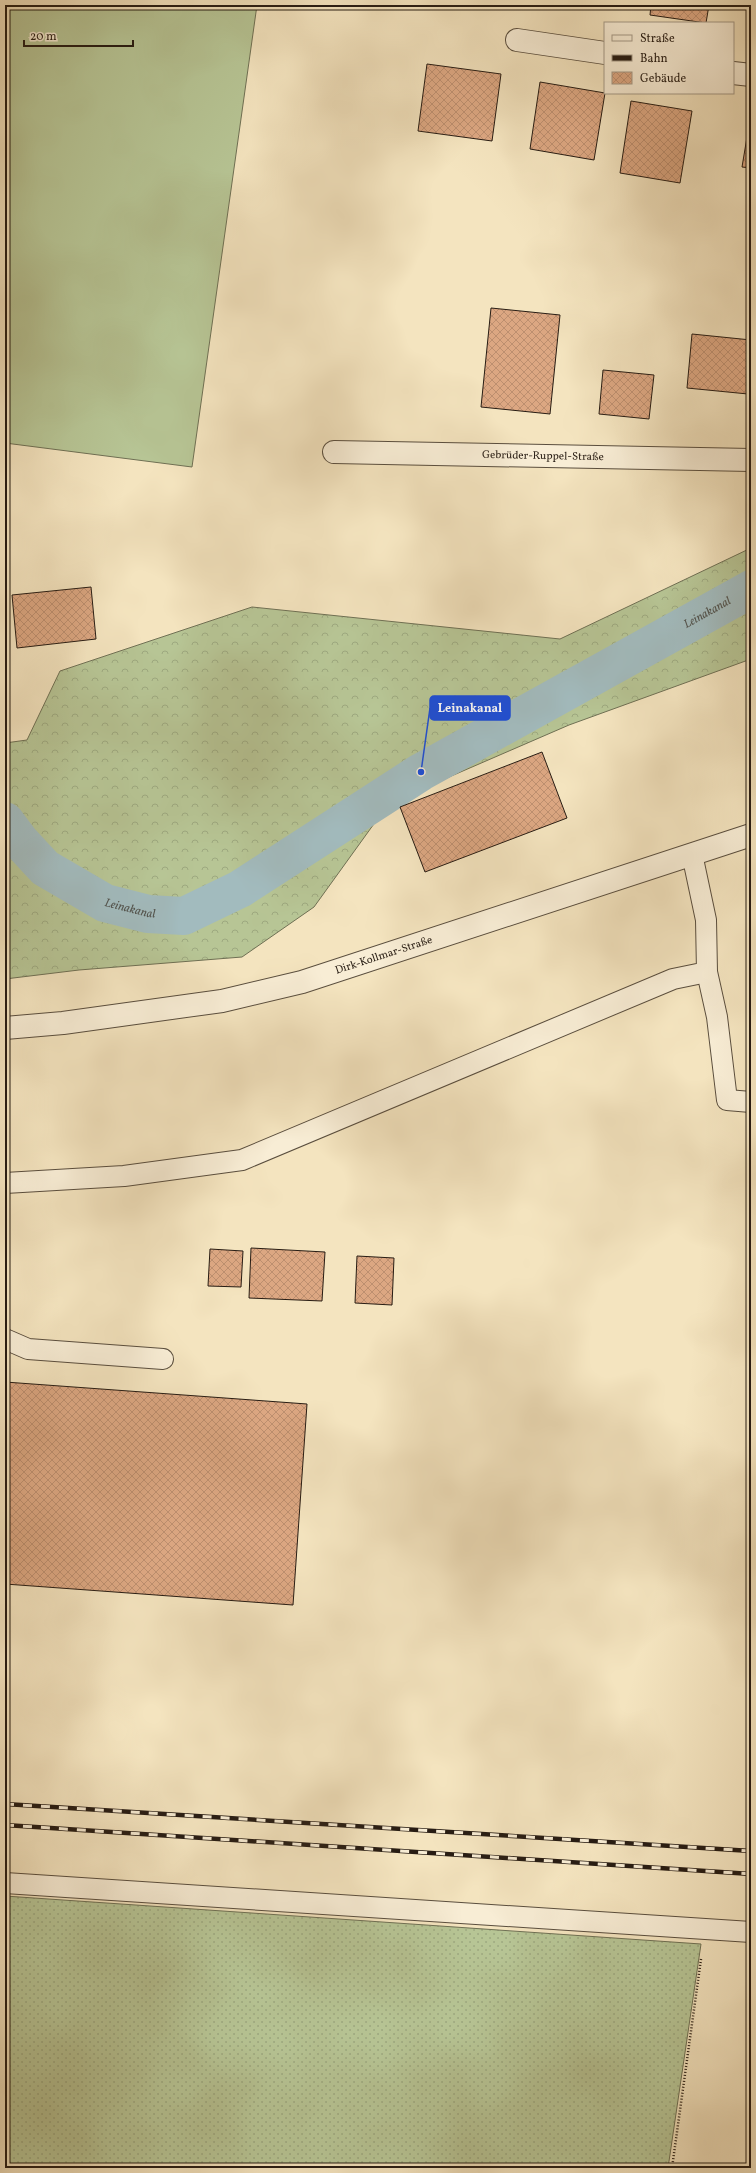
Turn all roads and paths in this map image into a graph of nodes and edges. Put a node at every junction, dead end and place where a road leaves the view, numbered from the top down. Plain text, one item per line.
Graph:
1 (517, 40) dead end
2 (604, 53) edge
3 (734, 73) edge
4 (751, 75) edge
5 (334, 452) dead end
6 (751, 460) edge
7 (751, 835) edge
8 (692, 854) junction
9 (708, 972) junction
10 (5, 1028) edge
11 (751, 1102) edge
12 (5, 1183) edge
13 (5, 1339) edge
14 (163, 1359) dead end
15 (5, 1883) edge
16 (705, 1929) junction
17 (751, 1932) edge
18 (672, 2168) edge

1 - 2 street
3 - 4 street
5 - 6 street, Gebrüder-Ruppel-Straße
7 - 8 street, Dirk-Kollmar-Straße
8 - 9 lane
8 - 10 street, Dirk-Kollmar-Straße
9 - 11 lane
9 - 12 lane
13 - 14 lane
15 - 16 lane
16 - 17 lane
16 - 18 path

